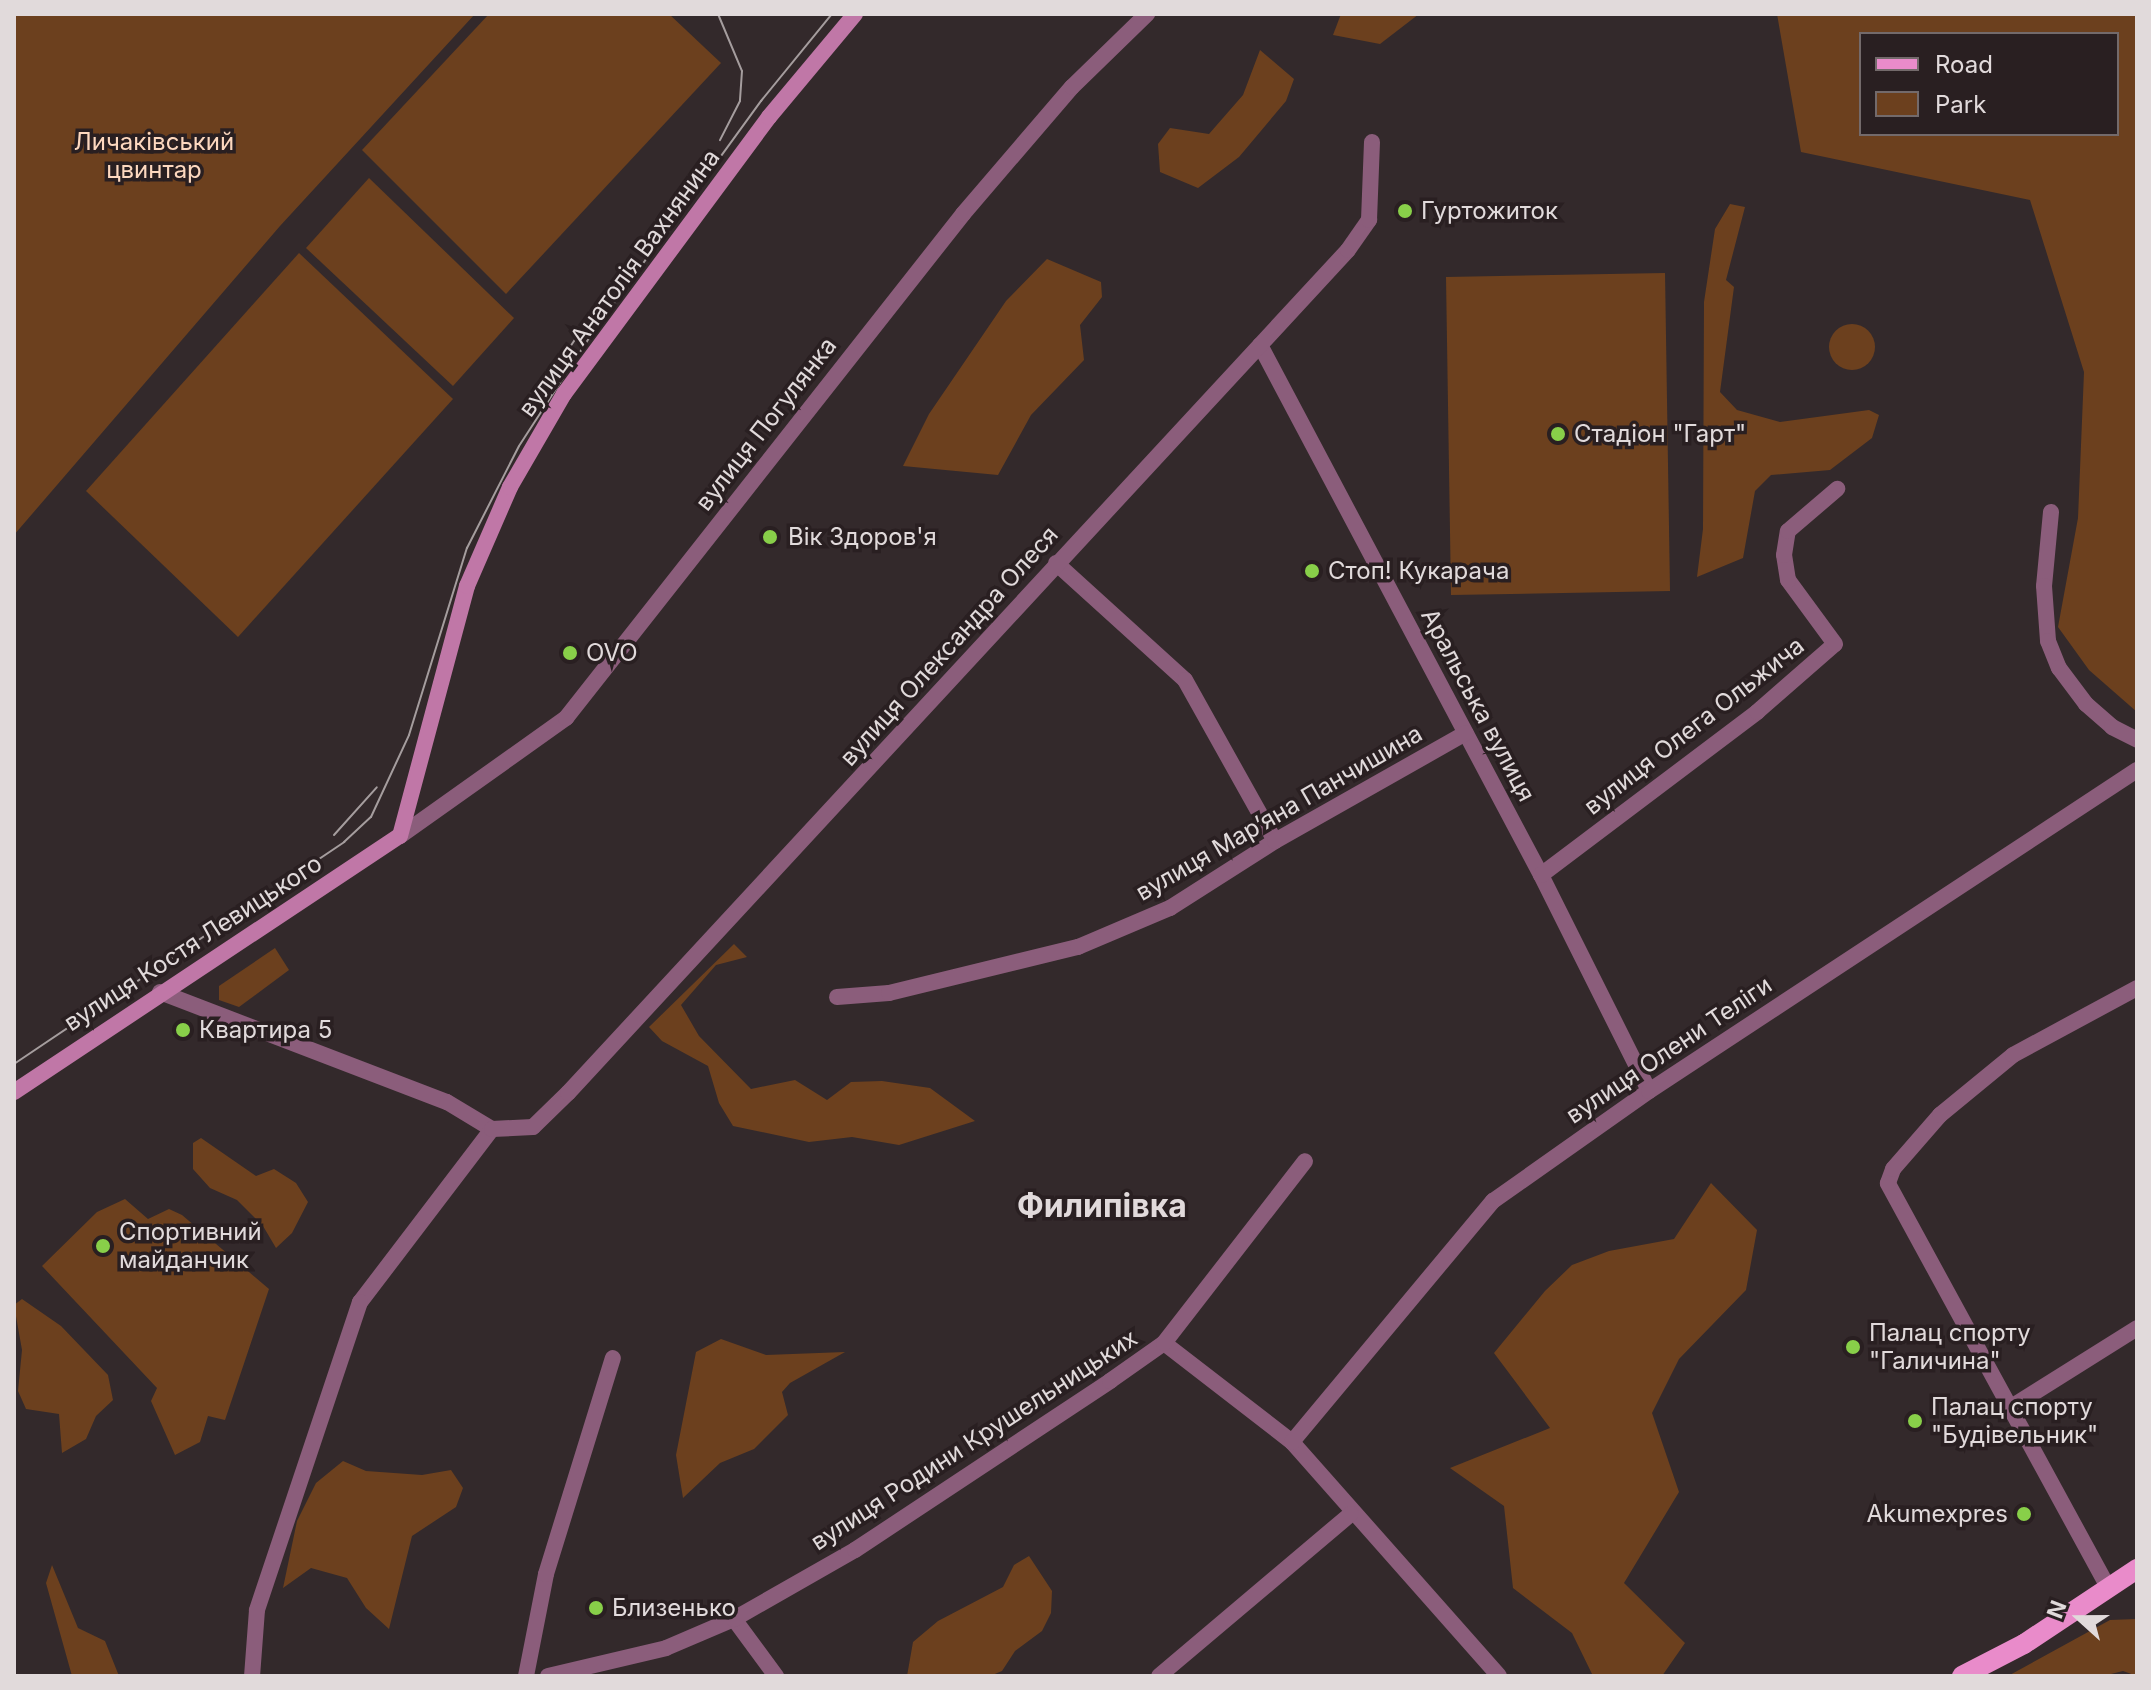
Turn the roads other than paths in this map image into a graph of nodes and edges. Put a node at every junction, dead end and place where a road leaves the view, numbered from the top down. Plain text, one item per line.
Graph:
1 (855, 14) edge
2 (1147, 14) edge
3 (1372, 142) dead end
4 (1260, 345) junction
5 (1837, 489) dead end
6 (2051, 512) dead end
7 (1056, 563) junction
8 (1466, 733) junction
9 (2137, 740) edge
10 (2137, 770) edge
11 (400, 836) junction
12 (1275, 841) junction
13 (1541, 875) junction
14 (2137, 988) edge
15 (160, 992) junction
16 (837, 997) dead end
17 (1649, 1091) junction
18 (14, 1092) edge
19 (492, 1129) junction
20 (1305, 1161) dead end
21 (2137, 1328) edge
22 (1164, 1343) junction
23 (613, 1358) dead end
24 (2008, 1409) junction
25 (1292, 1442) junction
26 (1351, 1514) junction
27 (2137, 1569) edge
28 (2109, 1589) junction
29 (734, 1619) junction
30 (252, 1676) edge
31 (526, 1676) edge
32 (548, 1676) edge
33 (776, 1676) edge
34 (1159, 1676) edge
35 (1499, 1676) edge
36 (1962, 1676) edge

1 - 11 street, вулиця Анатолія Вахнянина
2 - 11 street, вулиця Погулянка
3 - 4 street, вулиця Олександра Олеся
4 - 7 street, вулиця Олександра Олеся
4 - 8 street, Аральська вулиця
5 - 13 street, вулиця Олега Ольжича
6 - 9 street
7 - 12 street
7 - 19 street, вулиця Олександра Олеся
8 - 12 street, вулиця Марʼяна Панчишина
8 - 13 street, Аральська вулиця
10 - 17 street, вулиця Олени Теліги
11 - 15 street, вулиця Костя Левицького
12 - 16 street, вулиця Марʼяна Панчишина
13 - 17 street, Аральська вулиця
14 - 24 street
15 - 18 street, вулиця Костя Левицького
15 - 19 street
17 - 25 street, вулиця Олени Теліги
19 - 30 street
20 - 22 street
21 - 24 street
22 - 25 street, вулиця Родини Крушельницьких
22 - 29 street, вулиця Родини Крушельницьких
23 - 31 street
24 - 28 street
25 - 26 street, вулиця Родини Крушельницьких
26 - 34 street
26 - 35 street, вулиця Родини Крушельницьких
27 - 28 main road
28 - 36 main road
29 - 32 street, вулиця Родини Крушельницьких
29 - 33 street

